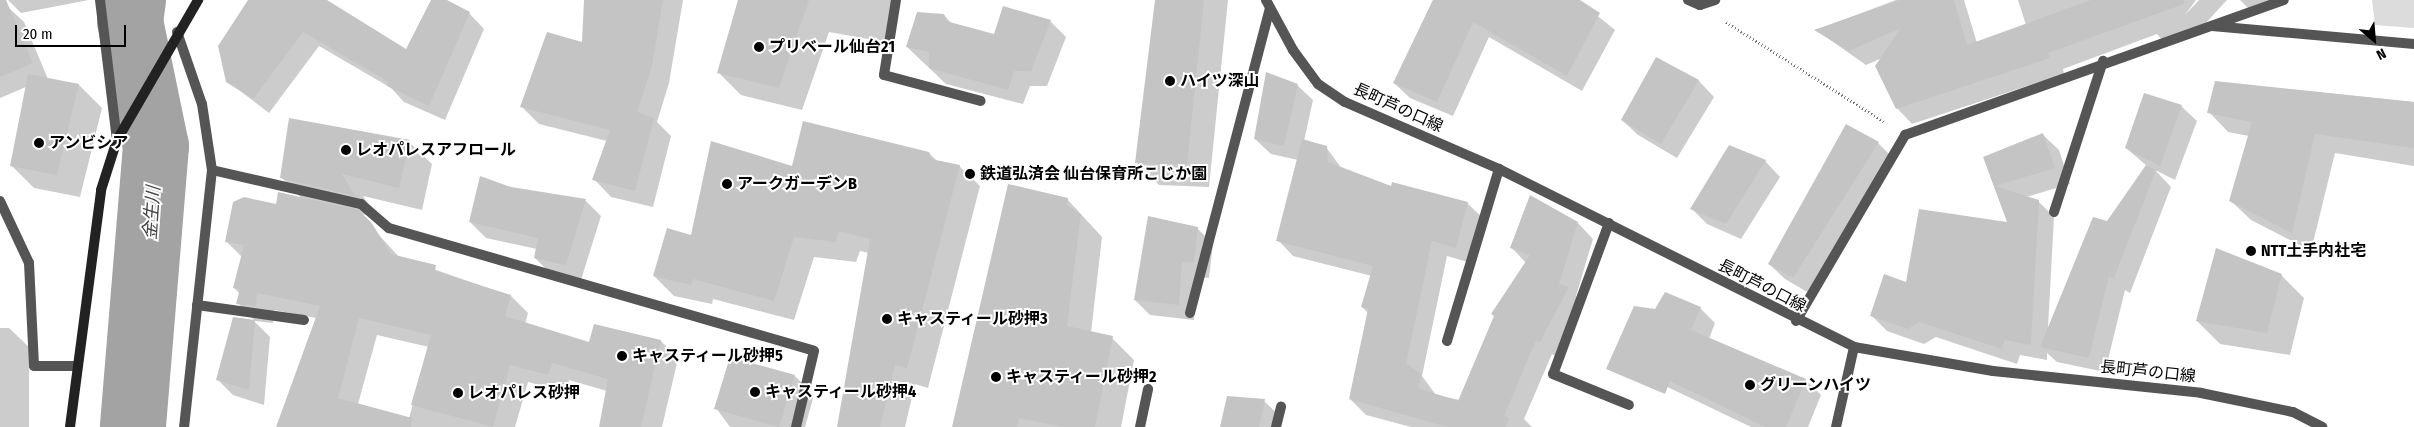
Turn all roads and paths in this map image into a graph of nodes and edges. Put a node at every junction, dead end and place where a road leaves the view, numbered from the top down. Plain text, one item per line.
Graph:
1 (100, 0) edge
2 (198, 0) edge
3 (896, 0) edge
4 (1688, 0) edge
5 (1715, 0) edge
6 (2284, 0) edge
7 (1268, 4) edge
8 (1700, 6) junction
9 (2208, 26) junction
10 (177, 32) junction
11 (2414, 44) edge
12 (2103, 61) junction
13 (981, 100) dead end
14 (1905, 135) junction
15 (117, 140) junction
16 (1499, 169) junction
17 (212, 170) junction
18 (0, 201) edge
19 (2054, 212) dead end
20 (1609, 223) junction
21 (197, 305) junction
22 (1190, 313) dead end
23 (304, 320) dead end
24 (1796, 321) junction
25 (1447, 341) dead end
26 (1854, 347) junction
27 (75, 366) junction
28 (1148, 389) dead end
29 (1629, 404) dead end
30 (1281, 407) dead end
31 (70, 427) edge
32 (184, 427) edge
33 (796, 427) edge
34 (1140, 427) edge
35 (1276, 427) edge
36 (1836, 427) edge
37 (2322, 427) edge

1 - 15 street
2 - 10 street
3 - 13 street
4 - 8 street
5 - 8 street
6 - 9 street
7 - 16 street, 長町芦の口線
7 - 22 street
8 - 14 path
9 - 11 street
9 - 12 street
10 - 15 street
10 - 17 street
12 - 14 street
12 - 19 street
14 - 24 street
15 - 27 street
16 - 20 street, 長町芦の口線
16 - 25 street
17 - 21 street
17 - 33 street
18 - 27 street
20 - 24 street, 長町芦の口線
20 - 29 street
21 - 23 street
21 - 32 street
24 - 26 street, 長町芦の口線
26 - 36 street
26 - 37 street, 長町芦の口線
27 - 31 street
28 - 34 street
30 - 35 street

